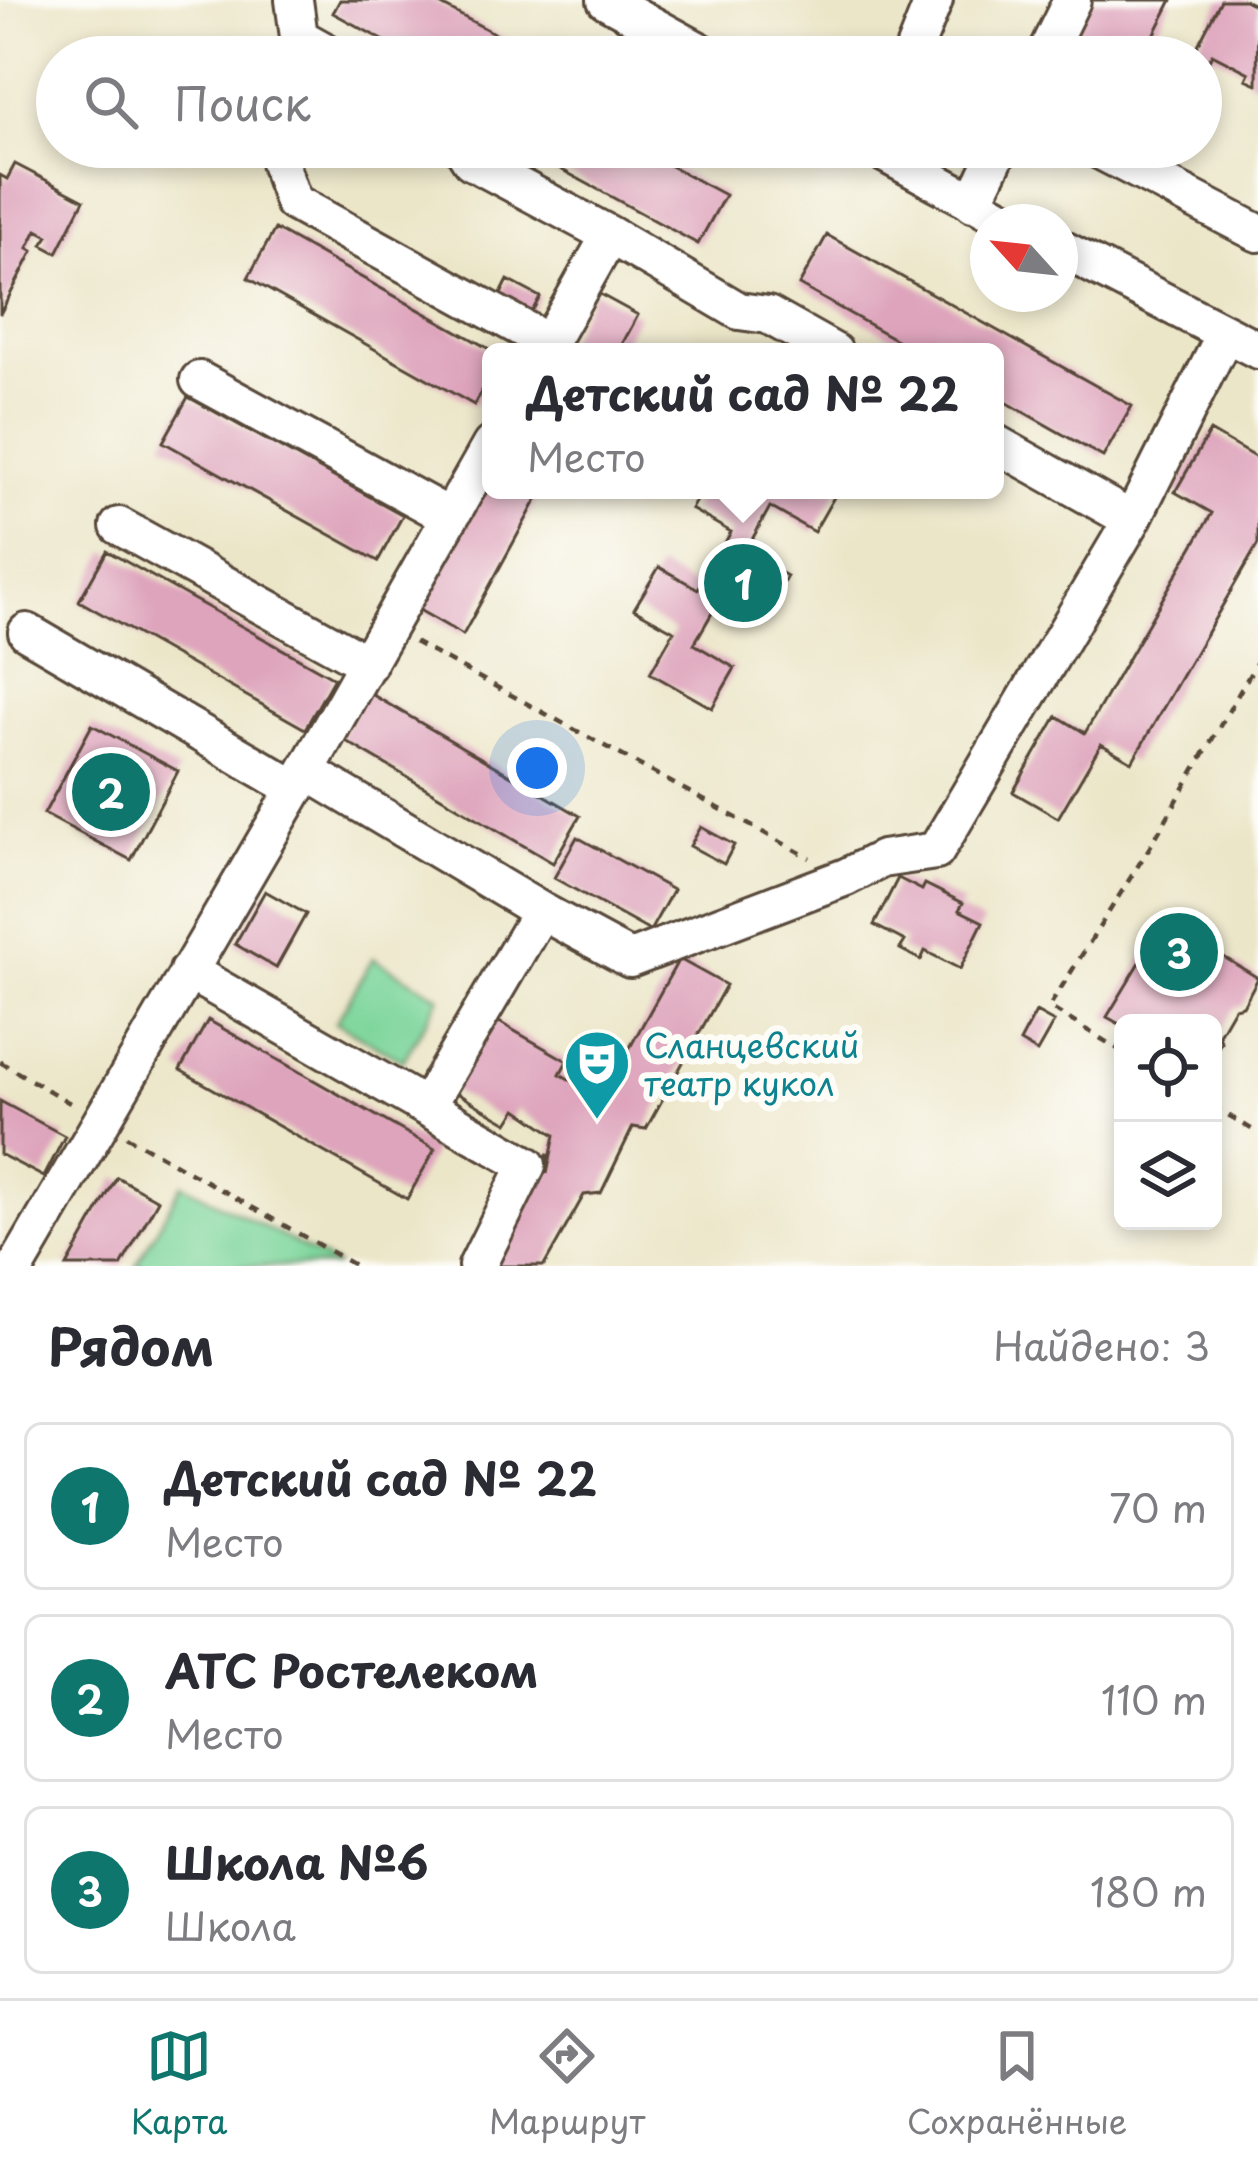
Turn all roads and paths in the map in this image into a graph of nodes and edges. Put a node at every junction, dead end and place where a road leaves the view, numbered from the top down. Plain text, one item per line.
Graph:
1 (294, 0) edge
2 (606, 0) edge
3 (934, 0) edge
4 (1072, 0) edge
5 (299, 36) edge
6 (672, 36) edge
7 (919, 36) edge
8 (1054, 36) edge
9 (281, 168) edge
10 (484, 168) edge
11 (912, 168) edge
12 (990, 168) edge
13 (1133, 168) edge
14 (973, 202) junction
15 (977, 204) edge
16 (1258, 233) edge
17 (610, 235) junction
18 (1078, 257) edge
19 (1242, 342) edge
20 (537, 343) edge
21 (549, 343) edge
22 (818, 343) edge
23 (199, 380) dead end
24 (1004, 448) edge
25 (482, 461) edge
26 (450, 518) junction
27 (1132, 520) junction
28 (119, 526) dead end
29 (388, 627) junction
30 (27, 632) dead end
31 (1258, 660) edge
32 (368, 664) junction
33 (301, 780) junction
34 (846, 877) junction
35 (541, 910) junction
36 (188, 971) junction
37 (1114, 1046) edge
38 (0, 1062) edge
39 (426, 1107) junction
40 (1222, 1111) edge
41 (99, 1120) junction
42 (1258, 1133) edge
43 (15, 1248) edge
44 (356, 1266) edge
45 (476, 1266) edge

1 - 5 street
2 - 6 street
3 - 7 street
4 - 8 street
9 - 20 street
10 - 17 street
11 - 14 street
12 - 14 street
13 - 16 street
14 - 15 street
17 - 21 street
17 - 22 street
18 - 19 street
19 - 27 street
23 - 26 street
24 - 27 street
25 - 26 street
26 - 29 street
27 - 34 street
28 - 32 street
29 - 32 street
29 - 34 path
30 - 33 street
31 - 37 path
32 - 33 street
33 - 35 street
33 - 36 street
34 - 35 street
35 - 39 street
36 - 39 street
36 - 41 street
38 - 41 path
39 - 45 street
40 - 42 path
41 - 43 street
41 - 44 path

